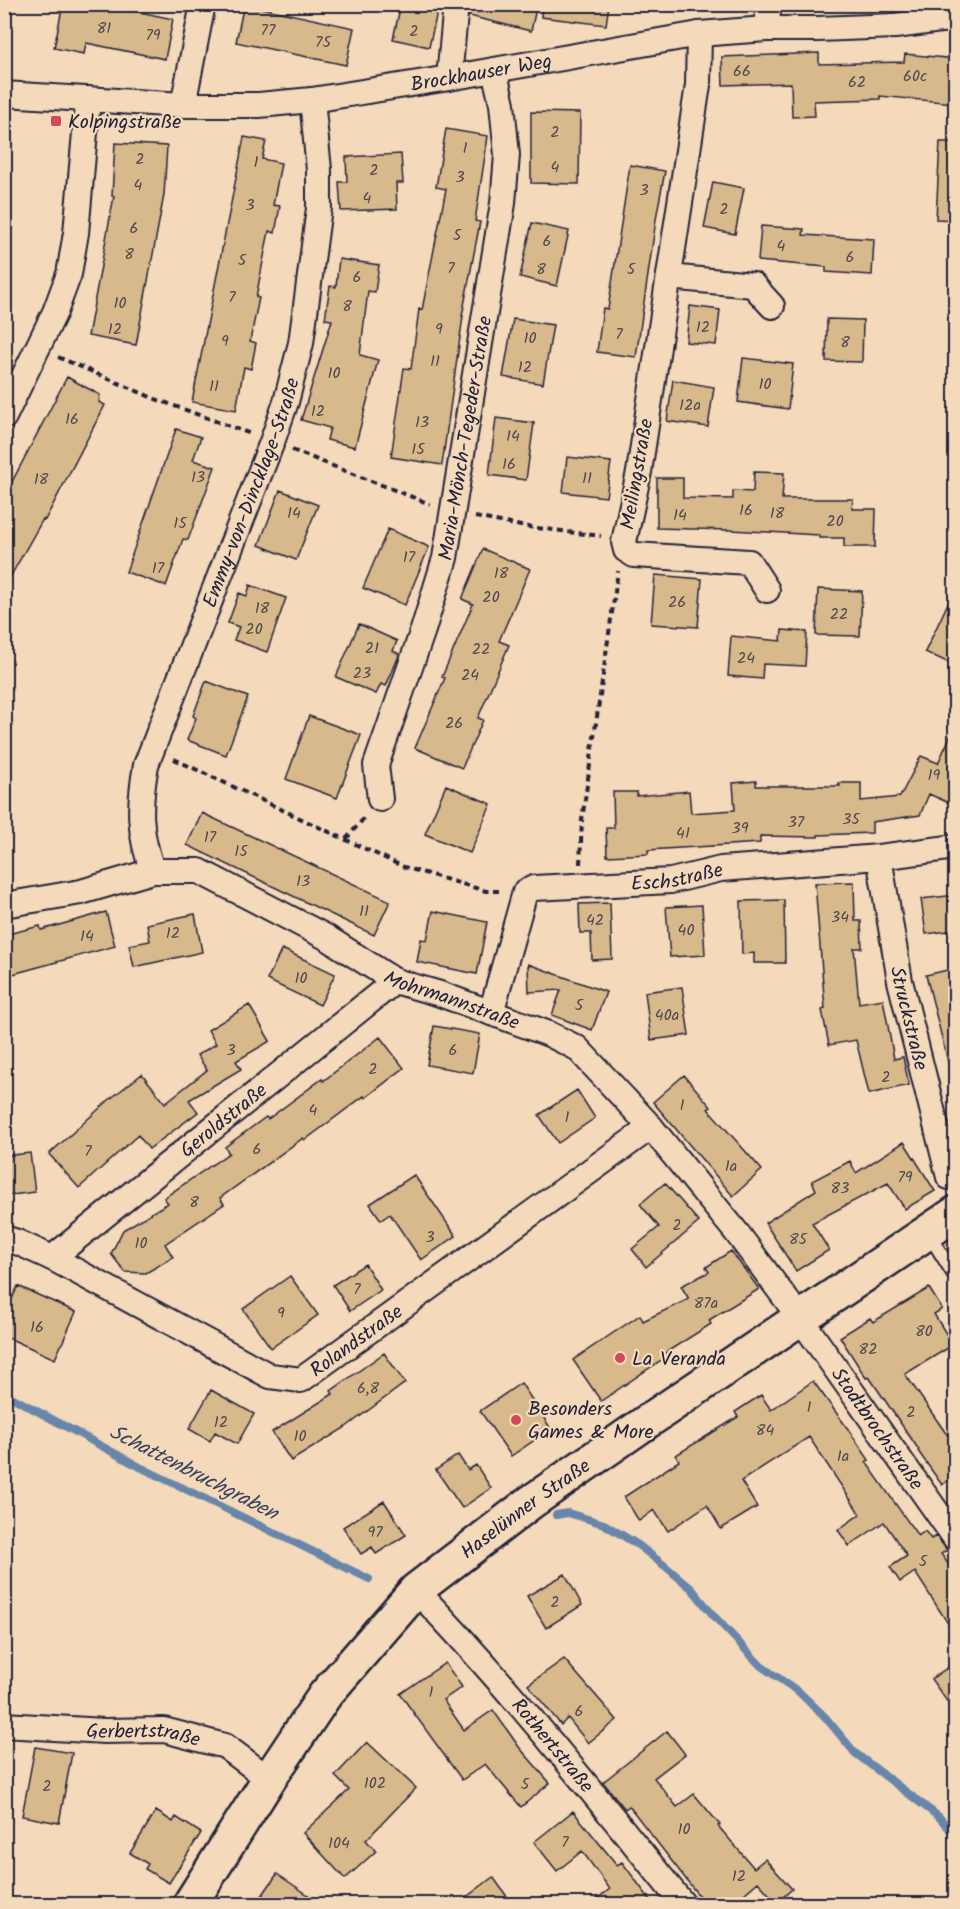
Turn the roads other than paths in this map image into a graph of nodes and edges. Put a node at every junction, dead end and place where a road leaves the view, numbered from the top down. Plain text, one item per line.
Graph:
1 (203, 4) edge
2 (456, 4) edge
3 (769, 4) edge
4 (946, 14) edge
5 (766, 29) junction
6 (699, 34) junction
7 (494, 70) junction
8 (449, 78) junction
9 (4, 94) edge
10 (88, 99) junction
11 (312, 100) junction
12 (183, 105) junction
13 (669, 277) junction
14 (772, 306) dead end
15 (4, 417) edge
16 (767, 590) dead end
17 (380, 799) road end
18 (956, 847) edge
19 (879, 857) junction
20 (153, 871) junction
21 (4, 905) edge
22 (395, 981) junction
23 (491, 1013) junction
24 (651, 1127) junction
25 (949, 1177) dead end
26 (956, 1213) edge
27 (927, 1232) junction
28 (4, 1239) edge
29 (52, 1258) junction
30 (956, 1278) edge
31 (800, 1318) junction
32 (956, 1539) edge
33 (417, 1590) junction
34 (4, 1725) edge
35 (269, 1779) junction
36 (190, 1905) edge
37 (683, 1905) edge

1 - 12 street
2 - 8 street
3 - 5 street
4 - 5 street, Brockhauser Weg
5 - 6 street, Brockhauser Weg
6 - 7 street, Brockhauser Weg
6 - 13 street, Meilingstraße
7 - 8 street, Brockhauser Weg
7 - 17 street, Maria-Mönch-Tegeder-Straße
8 - 11 street, Brockhauser Weg
9 - 10 street, Brockhauser Weg
10 - 12 street, Brockhauser Weg
10 - 15 street
11 - 12 street, Brockhauser Weg
11 - 20 street, Emmy-von-Dincklage-Straße
13 - 14 street
13 - 16 street, Meilingstraße
18 - 19 street, Eschstraße
19 - 23 street, Eschstraße
19 - 25 street, Struckstraße
20 - 21 street, Mohrmannstraße
20 - 22 street, Mohrmannstraße
22 - 23 street, Mohrmannstraße
22 - 29 street, Geroldstraße
23 - 24 street, Mohrmannstraße
24 - 29 street, Rolandstraße
24 - 31 street, Mohrmannstraße
26 - 27 street, Haselünner Straße
27 - 30 lane
27 - 31 street, Haselünner Straße
28 - 29 street, Rolandstraße
31 - 32 street, Stodtbrochstraße
31 - 33 street, Haselünner Straße
33 - 35 street, Haselünner Straße
33 - 37 street, Rothertstraße
34 - 35 street, Gerbertstraße
35 - 36 street, Haselünner Straße

